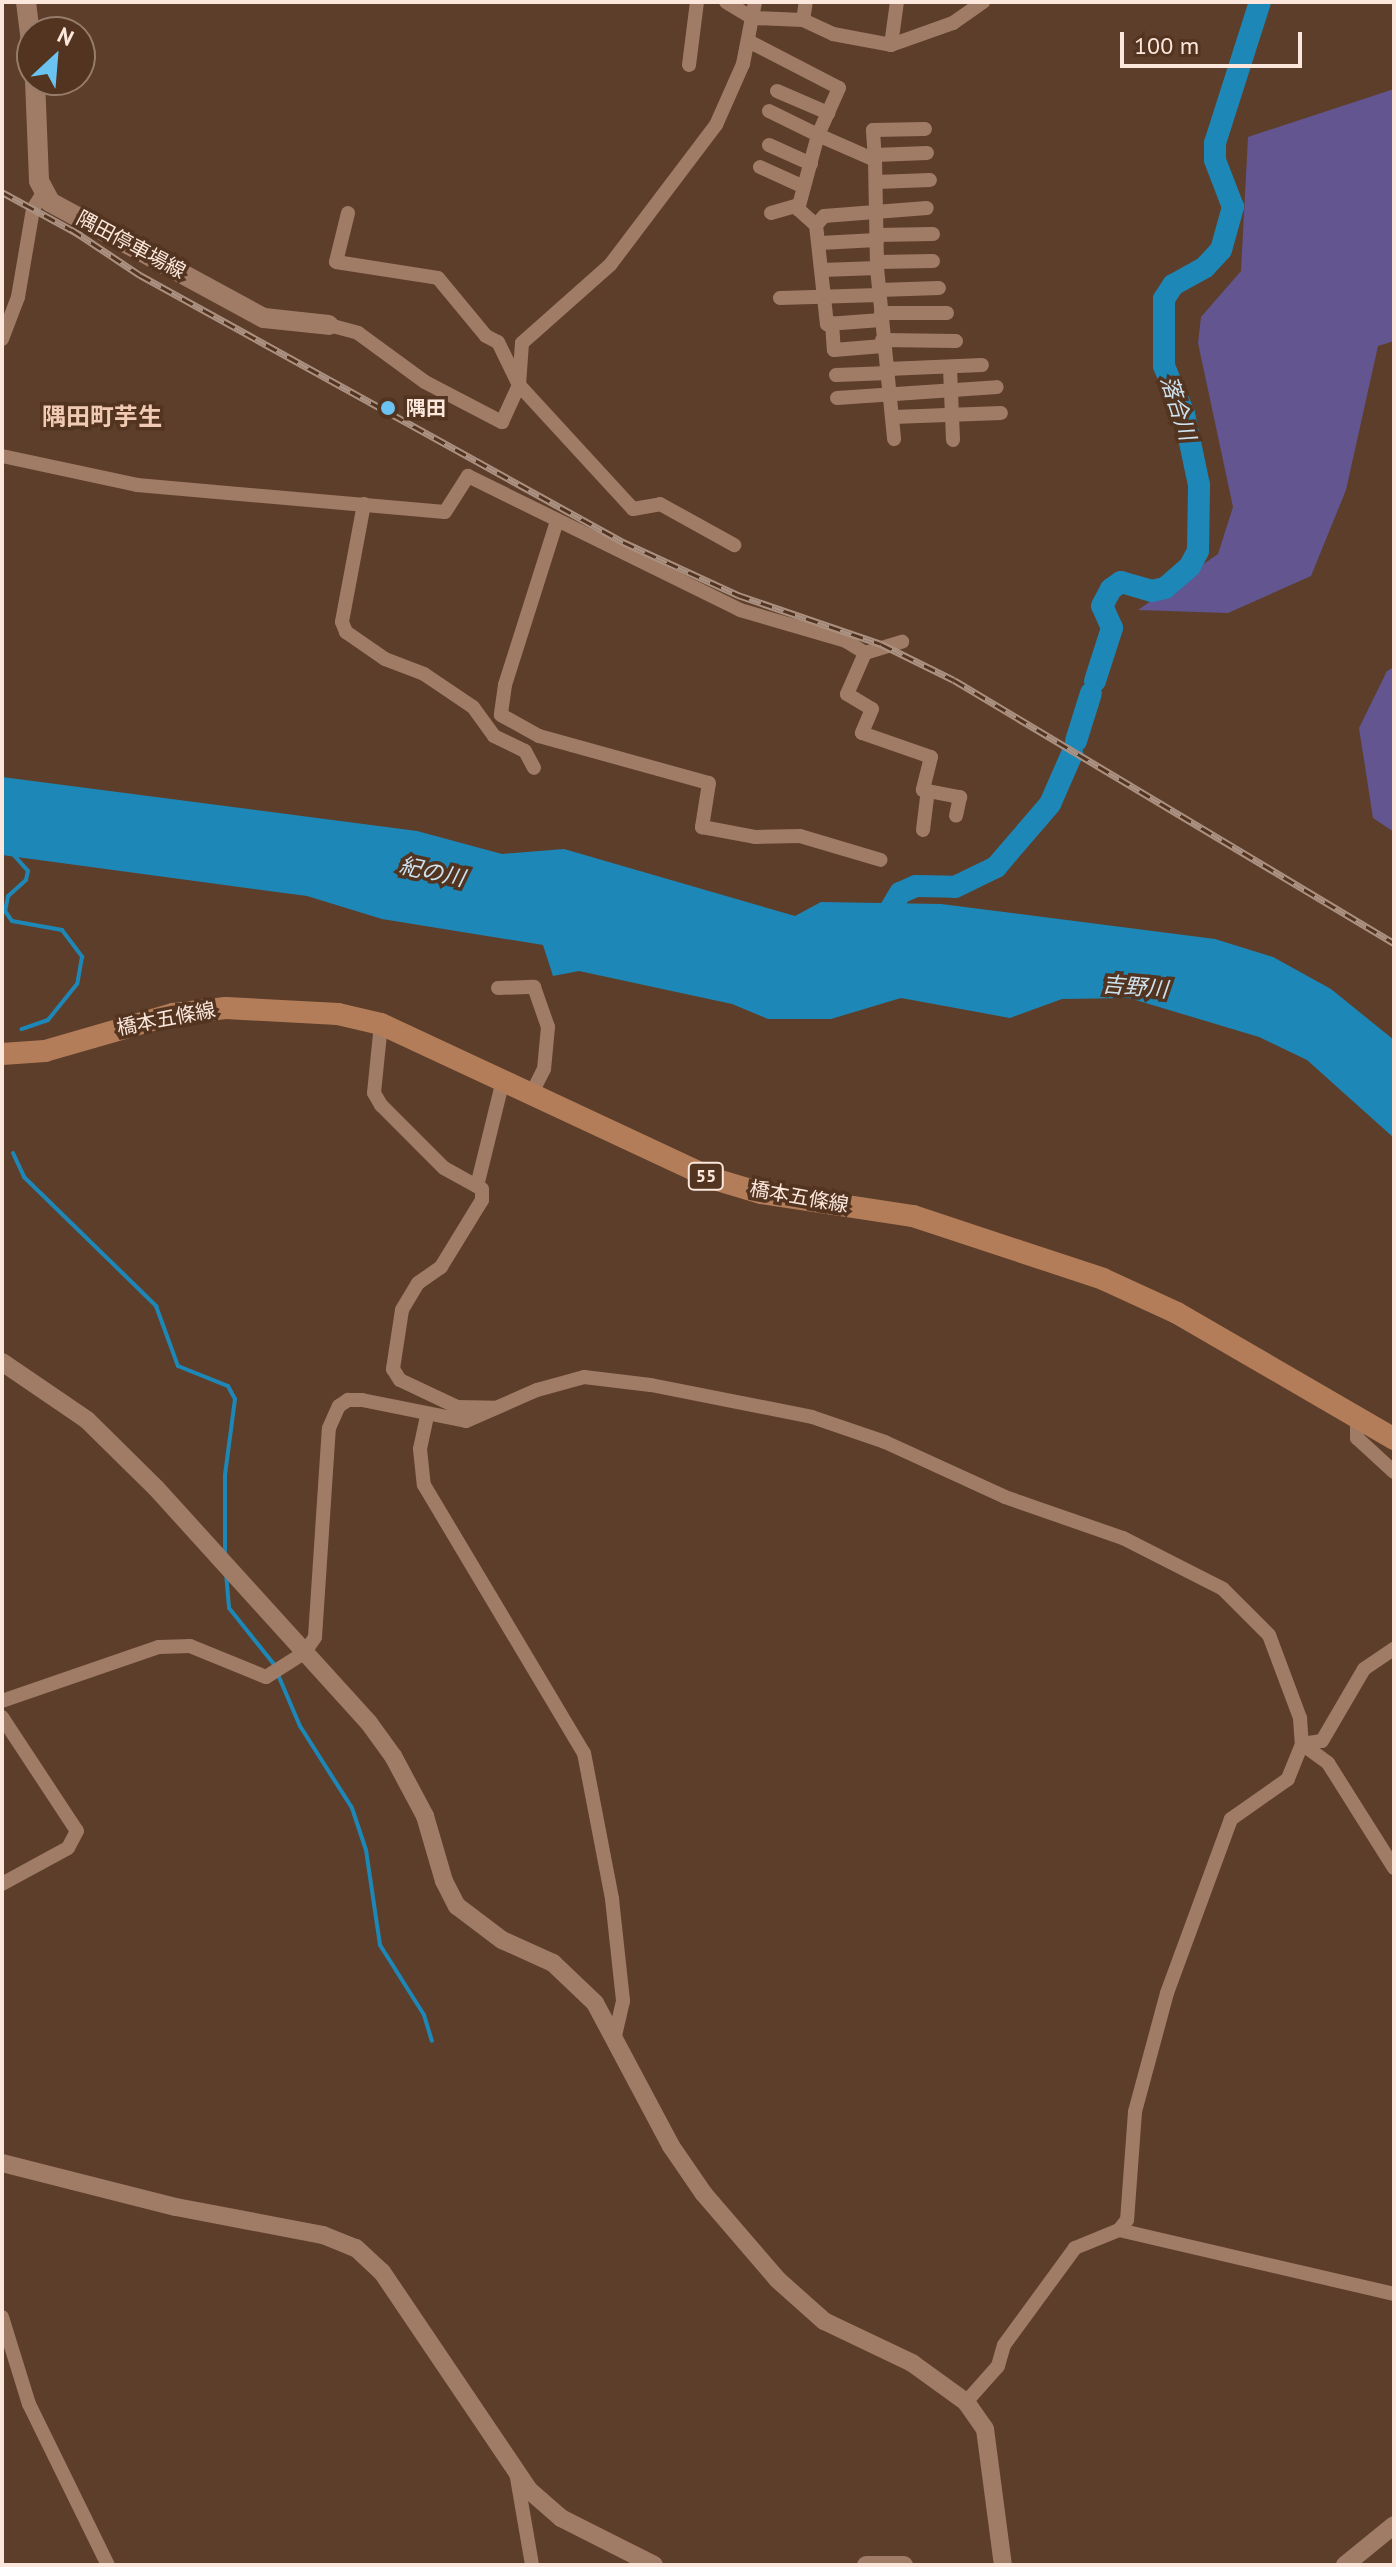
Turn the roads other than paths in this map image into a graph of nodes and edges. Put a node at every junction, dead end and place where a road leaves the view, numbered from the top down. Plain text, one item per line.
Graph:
1 (697, 2) edge
2 (726, 2) edge
3 (755, 2) edge
4 (806, 2) edge
5 (897, 2) edge
6 (983, 2) edge
7 (753, 18) junction
8 (803, 20) junction
9 (750, 42) junction
10 (891, 45) junction
11 (689, 65) dead end
12 (777, 91) dead end
13 (36, 96) edge
14 (769, 111) dead end
15 (828, 113) junction
16 (925, 129) dead end
17 (818, 135) junction
18 (769, 145) dead end
19 (927, 153) dead end
20 (875, 158) junction
21 (811, 164) junction
22 (760, 167) dead end
23 (930, 180) dead end
24 (876, 182) junction
25 (804, 187) junction
26 (43, 193) junction
27 (799, 205) junction
28 (927, 208) dead end
29 (348, 213) dead end
30 (771, 213) dead end
31 (875, 213) junction
32 (816, 225) junction
33 (933, 234) dead end
34 (877, 238) junction
35 (820, 243) junction
36 (933, 261) dead end
37 (877, 265) junction
38 (822, 270) junction
39 (939, 288) dead end
40 (879, 293) junction
41 (825, 297) junction
42 (780, 298) dead end
43 (947, 313) dead end
44 (881, 316) junction
45 (832, 323) junction
46 (329, 325) joint
47 (2, 339) edge
48 (956, 341) dead end
49 (883, 343) junction
50 (982, 365) dead end
51 (950, 368) junction
52 (888, 371) junction
53 (836, 375) dead end
54 (519, 385) junction
55 (997, 387) dead end
56 (952, 391) junction
57 (892, 395) junction
58 (837, 398) dead end
59 (1001, 413) dead end
60 (953, 416) junction
61 (893, 417) junction
62 (894, 439) dead end
63 (953, 440) dead end
64 (2, 456) edge
65 (364, 504) junction
66 (557, 521) junction
67 (734, 545) dead end
68 (892, 645) dead end
69 (865, 653) junction
70 (534, 768) dead end
71 (928, 791) junction
72 (956, 816) dead end
73 (923, 830) dead end
74 (881, 860) dead end
75 (498, 988) dead end
76 (381, 1024) junction
77 (2, 1054) edge
78 (503, 1080) junction
79 (532, 1093) junction
80 (477, 1186) junction
81 (2, 1362) edge
82 (500, 1408) junction
83 (427, 1416) junction
84 (1357, 1417) junction
85 (1394, 1439) edge
86 (1394, 1472) edge
87 (1394, 1649) edge
88 (304, 1653) junction
89 (2, 1701) edge
90 (2, 1717) edge
91 (1302, 1744) junction
92 (1394, 1868) edge
93 (2, 1884) edge
94 (615, 2035) junction
95 (2, 2163) edge
96 (1119, 2230) junction
97 (1394, 2291) edge
98 (2, 2317) edge
99 (966, 2402) junction
100 (516, 2472) junction
101 (1394, 2525) edge
102 (108, 2565) edge
103 (532, 2565) edge
104 (654, 2565) edge
105 (866, 2565) edge
106 (904, 2565) edge
107 (1003, 2565) edge
108 (1345, 2565) edge

1 - 11 street
2 - 7 street
3 - 7 street
4 - 8 street
5 - 10 street
6 - 10 street
7 - 8 street
7 - 9 street
8 - 10 street
9 - 15 street
9 - 54 street
12 - 15 street
13 - 26 main road
14 - 17 street
15 - 17 street
16 - 20 street
17 - 20 street
17 - 21 street
18 - 21 street
19 - 20 street
20 - 24 street
21 - 25 street
22 - 25 street
23 - 24 street
24 - 31 street
25 - 27 street
26 - 46 main road, 隅田停車場線
26 - 47 street
27 - 30 street
27 - 32 street
28 - 31 street
29 - 54 street
31 - 32 street
31 - 34 street
32 - 35 street
33 - 34 street
34 - 35 street
34 - 37 street
35 - 38 street
36 - 37 street
37 - 38 street
37 - 40 street
38 - 41 street
39 - 40 street
40 - 41 street
40 - 44 street
41 - 42 street
41 - 45 street
43 - 44 street
44 - 45 street
44 - 49 street
45 - 49 street
46 - 54 street
48 - 49 street
49 - 52 street
50 - 51 street
51 - 52 street
51 - 56 street
52 - 53 street
52 - 57 street
54 - 67 street
55 - 56 street
56 - 57 street
56 - 60 street
57 - 58 street
57 - 61 street
59 - 60 street
60 - 61 street
60 - 63 street
61 - 62 street
64 - 65 street
65 - 66 street
65 - 70 street
66 - 69 street
66 - 74 street
68 - 69 street
69 - 71 street
71 - 72 street
71 - 73 street
75 - 79 street
76 - 77 main road, 橋本五條線 / 55
76 - 78 main road, 橋本五條線 / 55
76 - 80 street
78 - 79 main road, 橋本五條線 / 55
78 - 80 street
79 - 84 main road, 橋本五條線 / 55
80 - 82 street
81 - 88 street
82 - 83 street
82 - 91 street
83 - 88 street
83 - 94 street
84 - 85 main road, 橋本五條線 / 55
84 - 86 street
87 - 91 street
88 - 89 street
88 - 94 street
90 - 93 street
91 - 92 street
91 - 96 street
94 - 99 street
95 - 100 street
96 - 97 street
96 - 99 street
98 - 102 street
99 - 107 street
100 - 103 street
100 - 104 street
101 - 108 street
105 - 106 street

